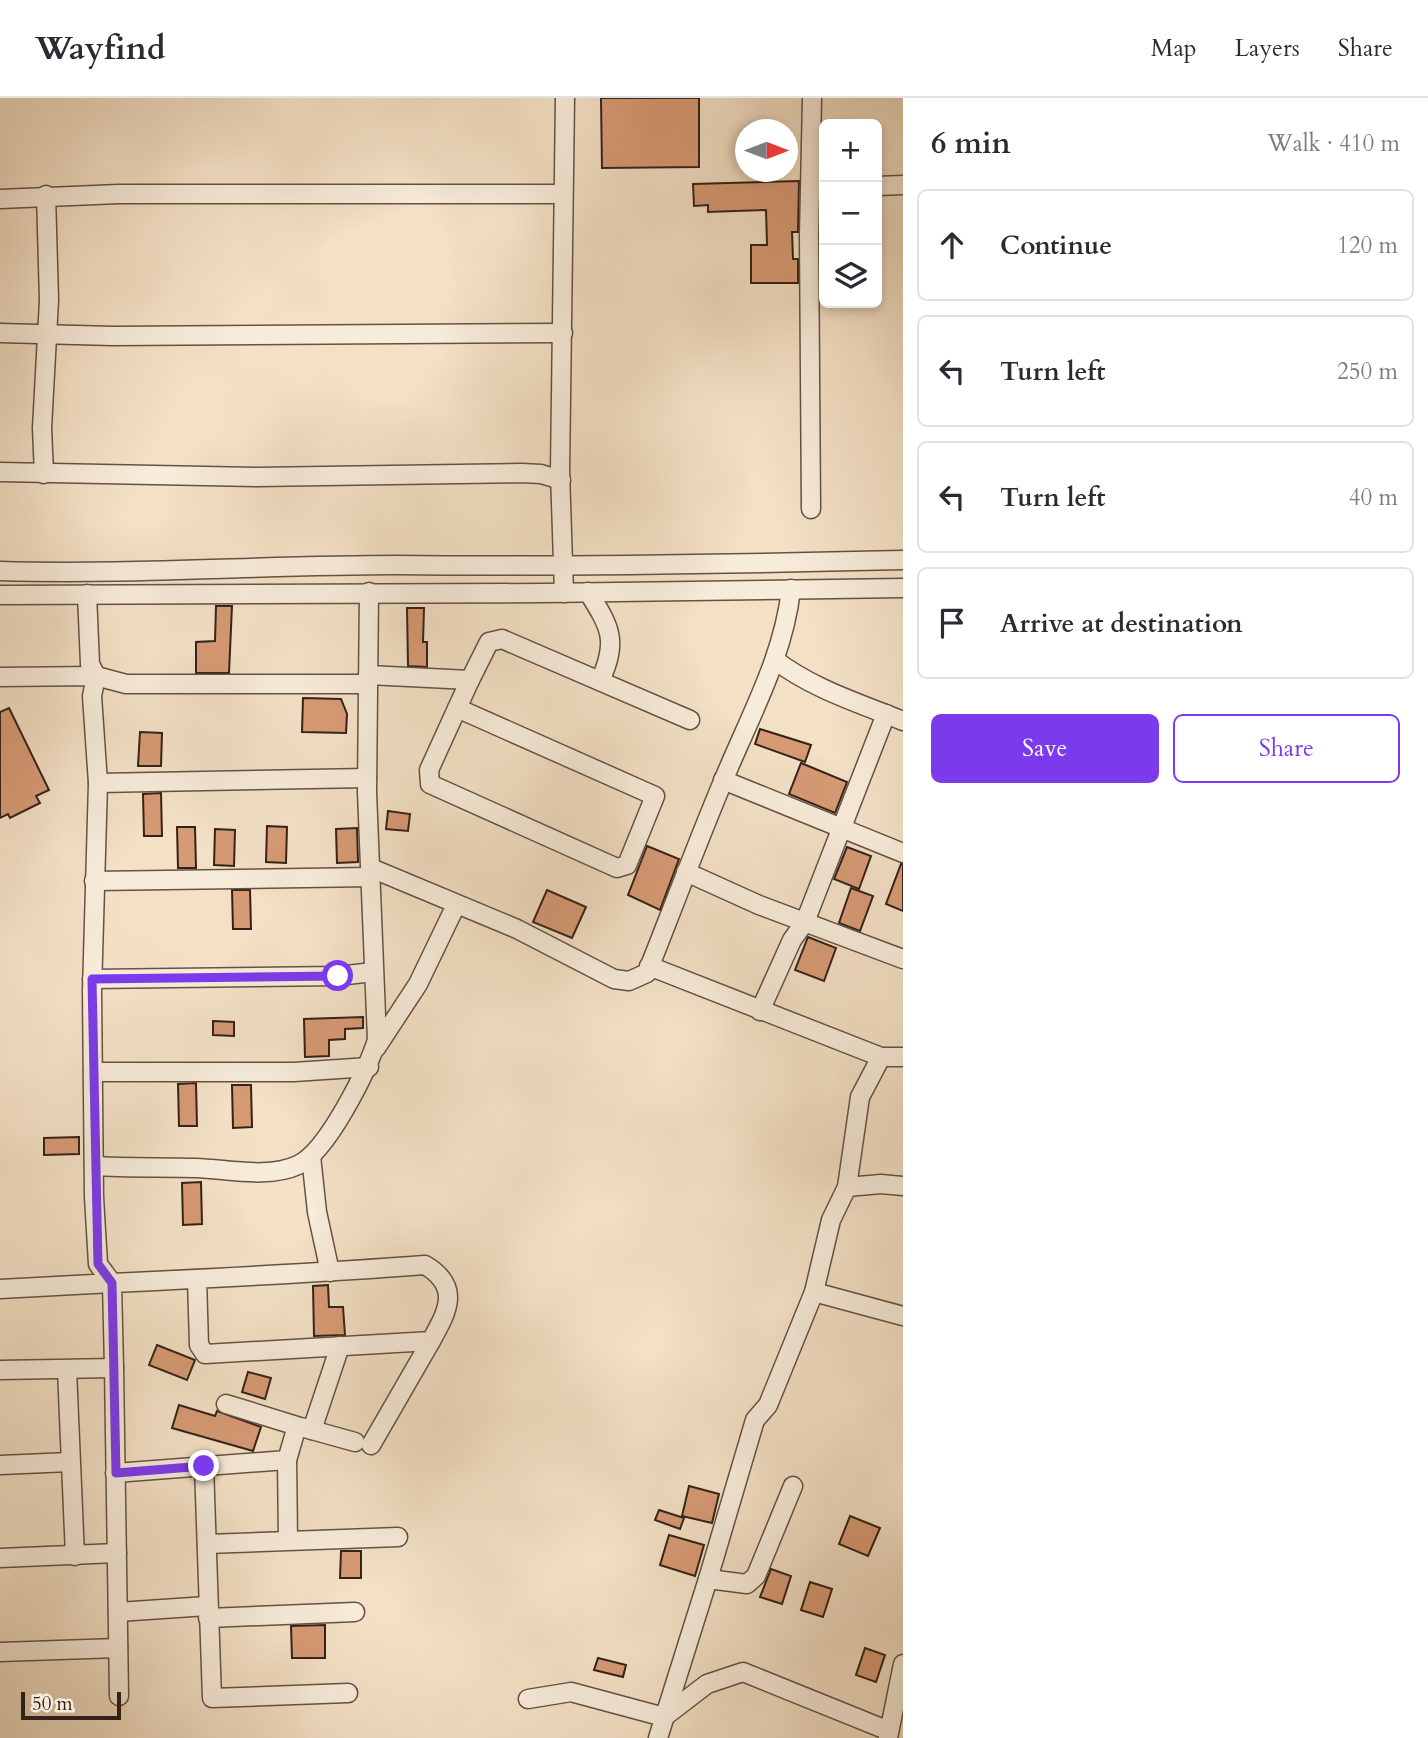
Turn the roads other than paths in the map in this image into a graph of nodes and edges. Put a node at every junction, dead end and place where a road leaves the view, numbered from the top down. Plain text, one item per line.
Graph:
1 (565, 98) edge
2 (812, 98) edge
3 (903, 185) edge
4 (882, 186) edge
5 (817, 188) edge
6 (563, 194) junction
7 (46, 195) junction
8 (0, 199) edge
9 (0, 333) edge
10 (48, 333) junction
11 (564, 333) junction
12 (0, 472) edge
13 (44, 474) junction
14 (561, 480) junction
15 (811, 509) dead end
16 (903, 560) edge
17 (563, 565) junction
18 (0, 571) edge
19 (903, 588) edge
20 (791, 589) junction
21 (369, 592) junction
22 (588, 592) junction
23 (564, 593) junction
24 (87, 594) junction
25 (0, 595) edge
26 (775, 660) junction
27 (96, 676) junction
28 (0, 677) edge
29 (368, 680) junction
30 (470, 680) junction
31 (600, 681) junction
32 (457, 708) junction
33 (886, 714) junction
34 (690, 720) dead end
35 (903, 721) edge
36 (367, 778) junction
37 (723, 780) junction
38 (99, 783) junction
39 (843, 828) junction
40 (903, 853) edge
41 (687, 872) junction
42 (370, 873) junction
43 (94, 881) junction
44 (456, 905) junction
45 (805, 922) junction
46 (903, 959) edge
47 (649, 966) junction
48 (373, 972) junction
49 (92, 979) junction
50 (760, 1011) junction
51 (881, 1057) junction
52 (903, 1057) edge
53 (371, 1059) junction
54 (93, 1072) junction
55 (311, 1156) junction
56 (94, 1166) junction
57 (903, 1186) edge
58 (847, 1187) junction
59 (330, 1272) junction
60 (197, 1279) junction
61 (112, 1283) junction
62 (0, 1289) edge
63 (814, 1292) junction
64 (903, 1316) edge
65 (431, 1341) junction
66 (340, 1346) junction
67 (114, 1368) junction
68 (0, 1370) edge
69 (68, 1370) junction
70 (226, 1404) dead end
71 (305, 1428) junction
72 (287, 1460) junction
73 (70, 1462) junction
74 (0, 1465) edge
75 (204, 1466) junction
76 (116, 1473) junction
77 (793, 1486) dead end
78 (398, 1537) dead end
79 (288, 1540) junction
80 (207, 1544) junction
81 (117, 1553) junction
82 (75, 1556) junction
83 (0, 1558) edge
84 (708, 1578) junction
85 (118, 1612) junction
86 (207, 1612) junction
87 (355, 1612) dead end
88 (118, 1648) junction
89 (0, 1652) edge
90 (903, 1664) edge
91 (348, 1693) dead end
92 (119, 1696) dead end
93 (528, 1699) dead end
94 (664, 1717) junction
95 (888, 1735) edge
96 (658, 1738) edge

1 - 6 street
2 - 5 street
3 - 4 street
5 - 15 street
6 - 7 street
6 - 11 street
7 - 8 street
7 - 10 street
9 - 10 street
10 - 11 street
10 - 13 street
11 - 14 street
12 - 13 street
13 - 14 street
14 - 17 street
16 - 17 street
17 - 18 street
17 - 23 street
19 - 20 street
20 - 22 street
20 - 26 street
21 - 23 street
21 - 24 street
21 - 29 street
22 - 23 street
22 - 31 street
24 - 25 street
24 - 27 street
26 - 33 street
26 - 37 street
27 - 28 street
27 - 29 street
27 - 38 street
29 - 30 street
29 - 36 street
30 - 31 street
30 - 32 street
31 - 34 street
32 - 32 street
33 - 35 street
33 - 39 street
36 - 38 street
36 - 42 street
37 - 39 street
37 - 41 street
38 - 43 street
39 - 40 street
39 - 45 street
41 - 45 street
41 - 47 street
42 - 43 street
42 - 44 street
42 - 48 street
43 - 49 street
44 - 47 street
44 - 53 street
45 - 46 street
45 - 50 street
47 - 50 street
48 - 49 street
48 - 53 street
49 - 54 street
50 - 51 street
51 - 52 street
51 - 58 street
53 - 54 street
53 - 55 street
54 - 56 street
55 - 56 street
55 - 59 street
56 - 61 street
57 - 58 street
58 - 63 street
59 - 60 street
59 - 65 street
60 - 61 street
60 - 66 street
61 - 62 street
61 - 67 street
63 - 64 street
63 - 84 street
65 - 66 street
65 - 71 street
66 - 71 street
67 - 69 street
67 - 76 street
68 - 69 street
69 - 73 street
70 - 71 street
71 - 72 street
72 - 75 street
72 - 79 street
73 - 74 street
73 - 82 street
75 - 76 street
75 - 80 street
76 - 81 street
77 - 84 street
78 - 79 street
79 - 80 street
80 - 86 street
81 - 82 street
81 - 85 street
82 - 83 street
84 - 94 street
85 - 86 street
85 - 88 street
86 - 87 street
86 - 91 street
88 - 89 street
88 - 92 street
90 - 95 street
93 - 94 street
94 - 95 street
94 - 96 street

